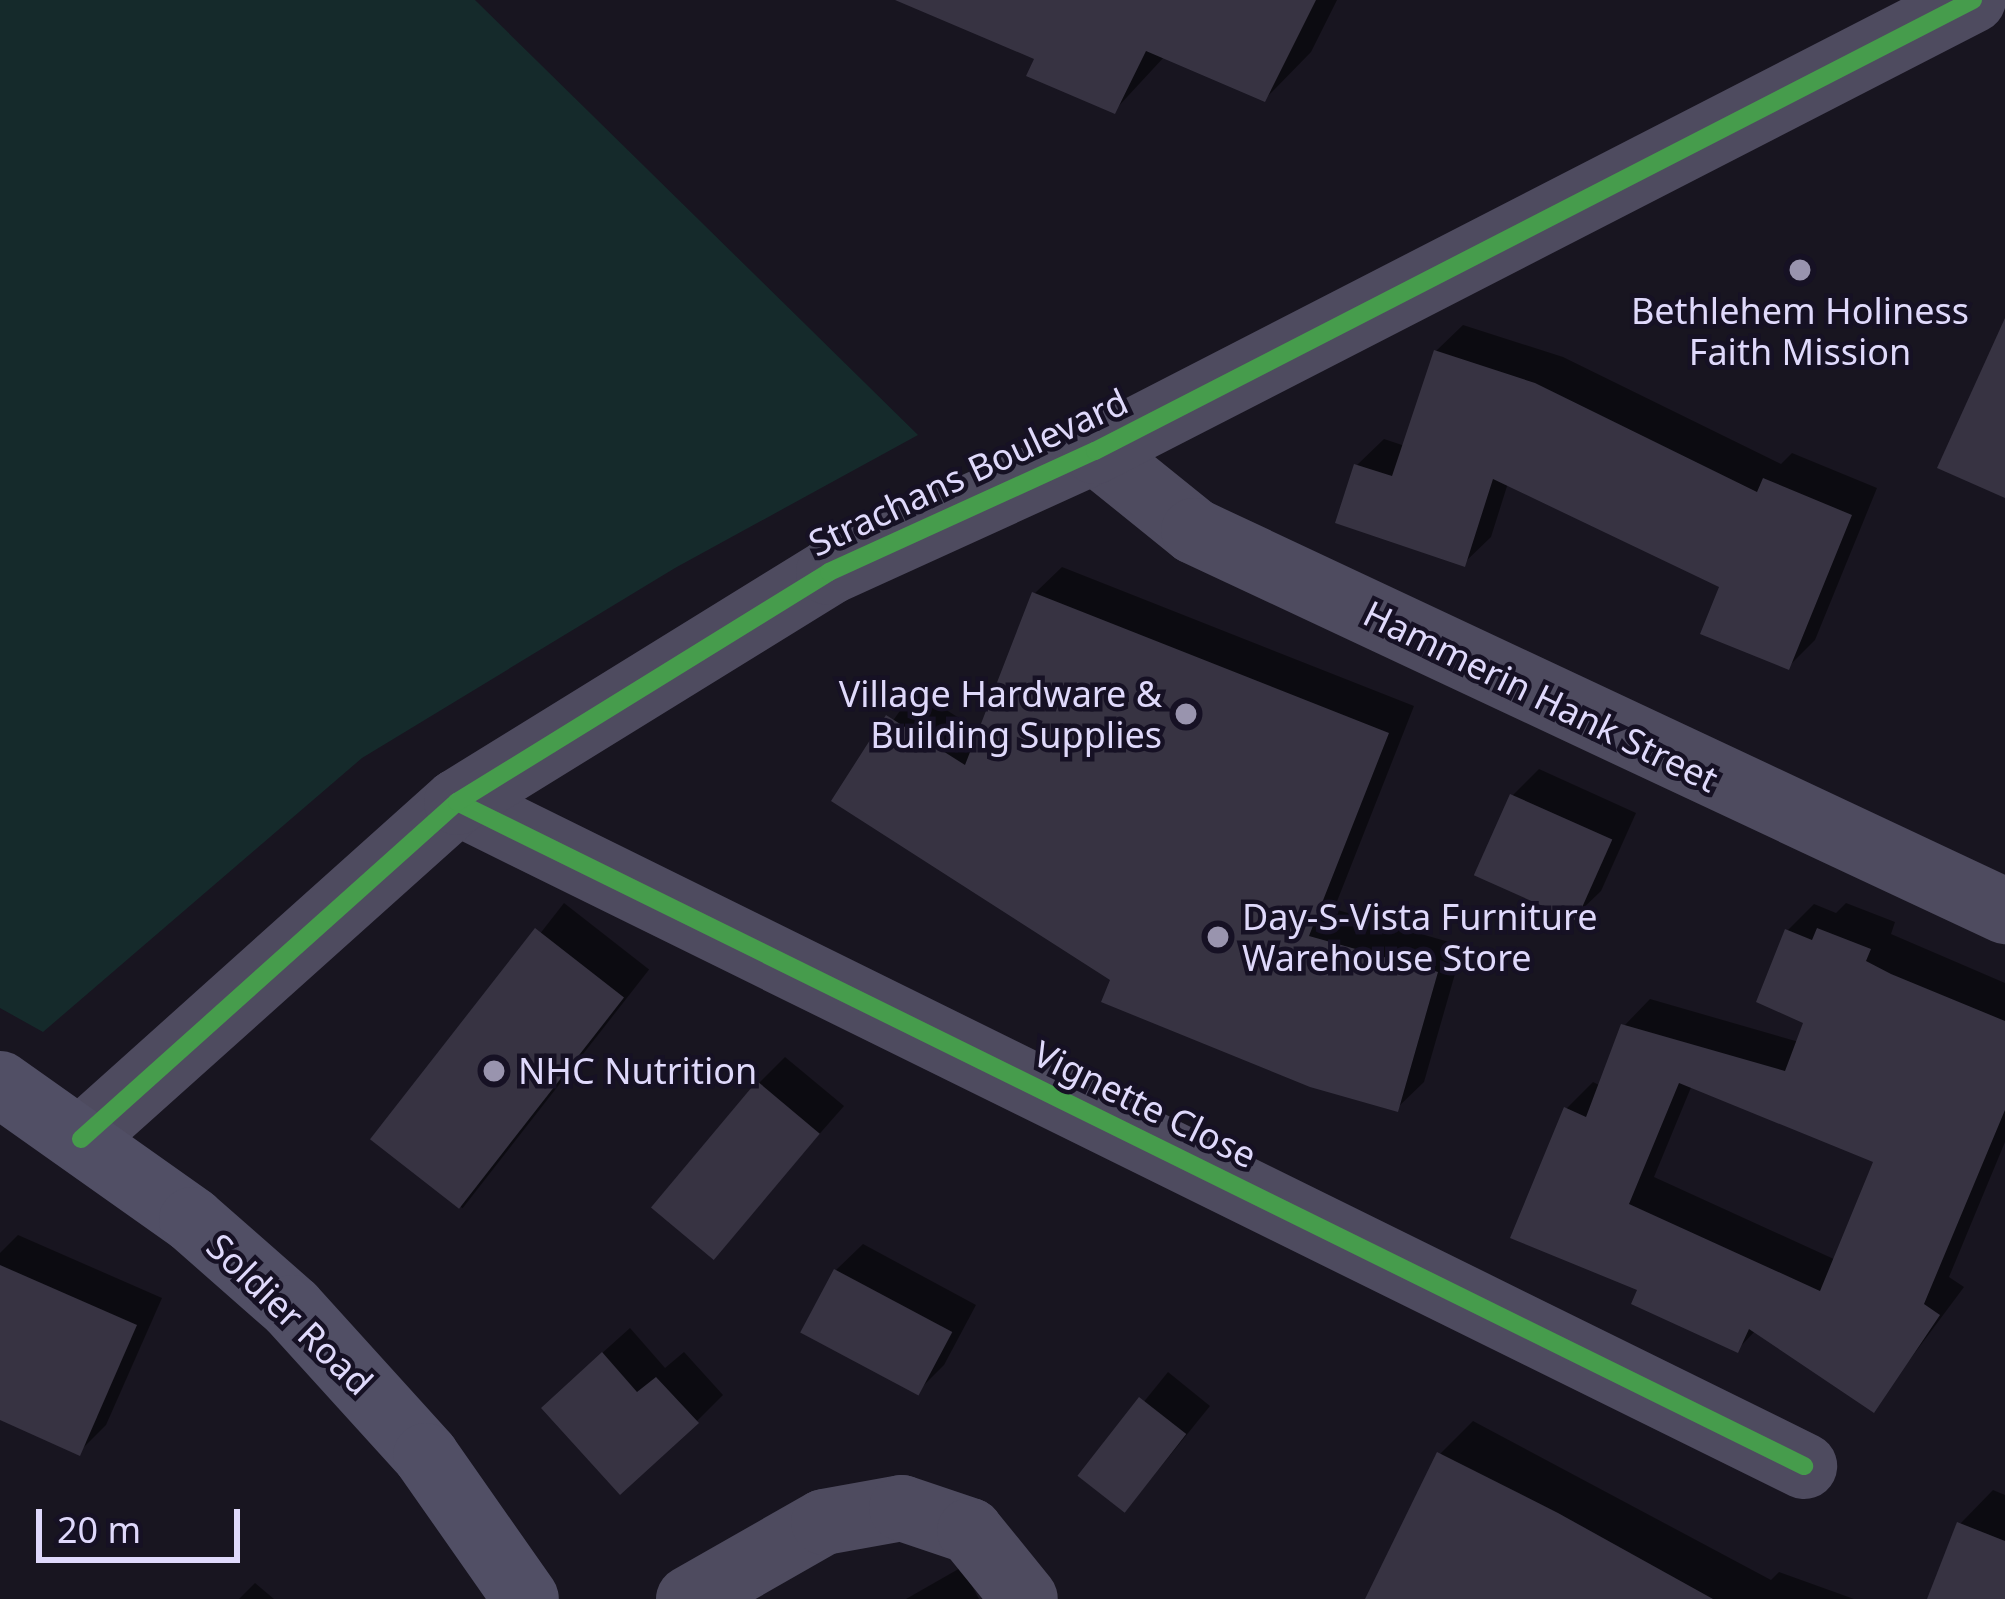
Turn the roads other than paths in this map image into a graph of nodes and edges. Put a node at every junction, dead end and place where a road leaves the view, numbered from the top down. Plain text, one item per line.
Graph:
1 (1972, 0) edge
2 (1096, 451) junction
3 (457, 802) junction
4 (2005, 911) edge
5 (0, 1084) edge
6 (81, 1139) junction
7 (1804, 1466) dead end
8 (526, 1599) edge
9 (689, 1599) edge
10 (1025, 1599) edge

1 - 2 street, Strachans Boulevard
2 - 3 street, Strachans Boulevard
2 - 4 street, Hammerin Hank Street
3 - 6 street, Strachans Boulevard
3 - 7 street, Vignette Close
5 - 6 main road, Soldier Road
6 - 8 main road, Soldier Road
9 - 10 street

